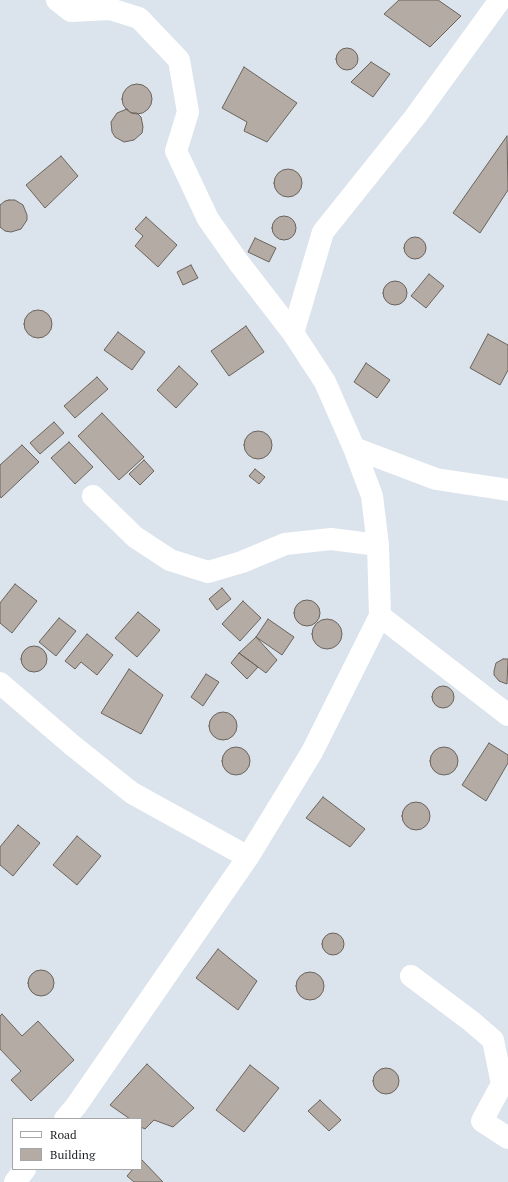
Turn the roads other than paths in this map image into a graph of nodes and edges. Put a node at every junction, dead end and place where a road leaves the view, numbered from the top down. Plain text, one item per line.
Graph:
1 (57, 0) edge
2 (500, 0) edge
3 (293, 332) junction
4 (354, 448) junction
5 (508, 490) edge
6 (93, 496) dead end
7 (378, 545) junction
8 (380, 616) junction
9 (0, 683) edge
10 (508, 715) edge
11 (248, 857) junction
12 (411, 976) dead end
13 (66, 1118) edge
14 (508, 1138) edge
15 (24, 1170) edge
16 (15, 1182) edge

1 - 3 street
2 - 3 street
3 - 4 street
4 - 5 street
4 - 7 street
6 - 7 street
7 - 8 street
8 - 10 street
8 - 11 street
9 - 11 street
11 - 13 street
12 - 14 street
15 - 16 street

